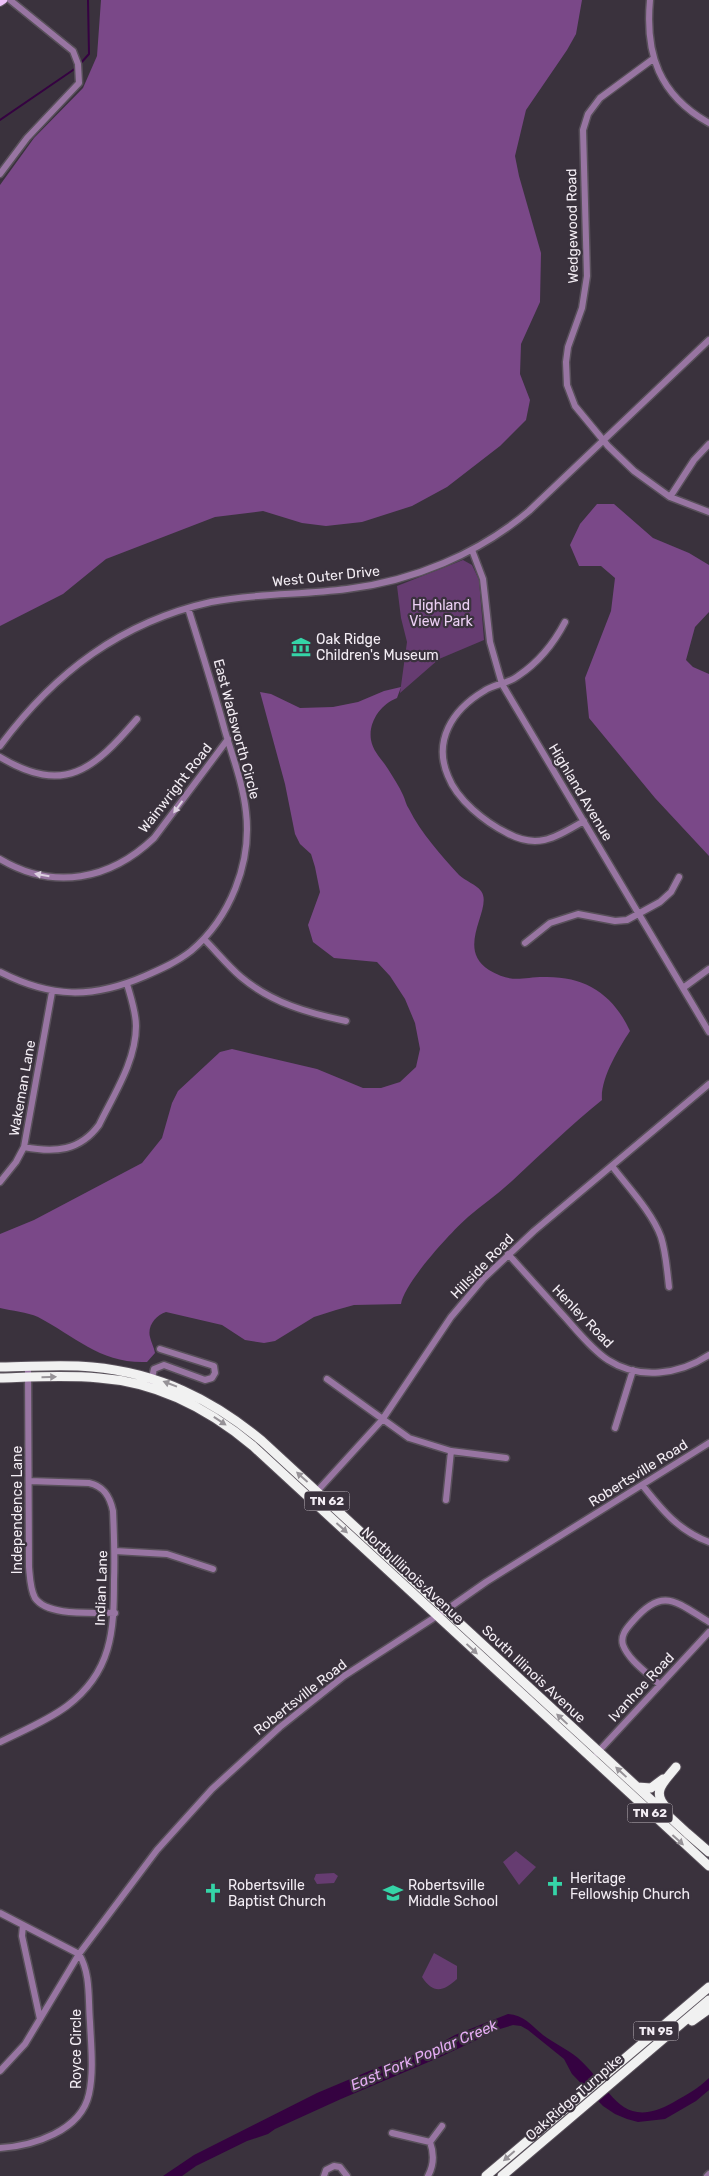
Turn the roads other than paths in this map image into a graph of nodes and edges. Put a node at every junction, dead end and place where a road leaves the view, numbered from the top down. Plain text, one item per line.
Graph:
1 (10, 0) edge
2 (650, 0) edge
3 (653, 59) junction
4 (708, 120) edge
5 (0, 174) edge
6 (709, 340) edge
7 (604, 440) junction
8 (709, 444) edge
9 (670, 497) junction
10 (709, 512) edge
11 (472, 550) junction
12 (188, 608) junction
13 (565, 622) dead end
14 (502, 684) junction
15 (137, 719) dead end
16 (228, 739) junction
17 (0, 746) edge
18 (0, 757) edge
19 (584, 821) junction
20 (0, 859) edge
21 (679, 877) dead end
22 (638, 914) junction
23 (204, 939) junction
24 (525, 943) dead end
25 (709, 969) edge
26 (0, 972) edge
27 (127, 984) junction
28 (683, 988) junction
29 (52, 992) junction
30 (346, 1021) dead end
31 (709, 1032) edge
32 (709, 1084) edge
33 (24, 1147) junction
34 (612, 1166) junction
35 (0, 1182) edge
36 (508, 1254) junction
37 (669, 1288) dead end
38 (160, 1349) dead end
39 (709, 1355) edge
40 (28, 1367) junction
41 (0, 1368) edge
42 (633, 1370) junction
43 (28, 1377) junction
44 (0, 1378) edge
45 (152, 1378) junction
46 (327, 1379) dead end
47 (149, 1388) junction
48 (382, 1420) junction
49 (615, 1428) dead end
50 (709, 1443) edge
51 (452, 1451) junction
52 (506, 1458) dead end
53 (28, 1481) junction
54 (643, 1486) junction
55 (317, 1491) junction
56 (310, 1499) junction
57 (446, 1500) dead end
58 (709, 1542) edge
59 (115, 1551) junction
60 (213, 1569) dead end
61 (446, 1610) junction
62 (115, 1613) junction
63 (436, 1616) junction
64 (709, 1622) edge
65 (709, 1632) edge
66 (660, 1685) junction
67 (0, 1742) edge
68 (598, 1751) junction
69 (591, 1759) junction
70 (637, 1787) junction
71 (707, 1850) edge
72 (709, 1866) edge
73 (0, 1913) edge
74 (23, 1925) junction
75 (79, 1954) junction
76 (709, 1987) edge
77 (709, 2000) edge
78 (709, 2009) edge
79 (40, 2019) junction
80 (654, 2046) junction
81 (0, 2071) edge
82 (442, 2126) dead end
83 (392, 2133) dead end
84 (430, 2142) junction
85 (0, 2148) edge
86 (324, 2176) edge
87 (347, 2176) edge
88 (428, 2176) edge
89 (486, 2176) edge
90 (502, 2176) edge

1 - 5 street
2 - 3 street
3 - 4 street
3 - 7 street, Wedgewood Road
6 - 7 street, West Outer Drive
7 - 9 street, Wedgewood Road
7 - 11 street, West Outer Drive
8 - 9 street
9 - 10 street, Wedgewood Road
11 - 12 street, West Outer Drive
11 - 14 street, Highland Avenue
12 - 16 street, East Wadsworth Circle
12 - 17 street, West Outer Drive
13 - 14 street
14 - 19 street, Highland Avenue
14 - 19 street
15 - 18 street
16 -> 20 street, Wainwright Road
16 - 23 street, East Wadsworth Circle
19 - 22 street, Highland Avenue
21 - 22 street
22 - 24 street
22 - 28 street, Highland Avenue
23 - 27 street, East Wadsworth Circle
23 - 30 street
25 - 28 street
26 - 29 street, East Wadsworth Circle
27 - 29 street, East Wadsworth Circle
27 - 33 street
28 - 31 street, Highland Avenue
29 - 33 street, Wakeman Lane
32 - 34 street, Hillside Road
33 - 35 street, Wakeman Lane
34 - 36 street, Hillside Road
34 - 37 street
36 - 42 street, Henley Road
36 - 48 street, Hillside Road
38 - 45 street
39 - 42 street, Henley Road
40 - 41 highway, South Illinois Avenue / TN 62
40 - 43 street, Independence Lane
40 - 45 highway, South Illinois Avenue / TN 62
42 - 49 street
43 - 44 highway, North Illinois Avenue / TN 62
43 -> 47 highway, North Illinois Avenue / TN 62
43 - 53 street, Independence Lane
45 - 47 street
55 -> 45 highway, South Illinois Avenue / TN 62
46 - 48 street
47 -> 56 highway, North Illinois Avenue / TN 62
48 - 51 street
48 - 55 street, Hillside Road
50 - 54 street, Robertsville Road
51 - 52 street
51 - 57 street
53 - 59 street, Indian Lane
53 - 62 street, Independence Lane
54 - 58 street
54 - 61 street, Robertsville Road
55 - 56 street, Hillside Road
55 - 61 highway, South Illinois Avenue / TN 62
56 -> 63 highway, North Illinois Avenue / TN 62
59 - 60 street
59 - 62 street, Indian Lane
61 - 63 street, Robertsville Road
68 -> 61 highway, South Illinois Avenue / TN 62
62 - 67 street, Indian Lane
63 -> 69 highway, North Illinois Avenue / TN 62
63 - 75 street, Robertsville Road
64 - 66 street
65 - 66 street, Ivanhoe Road
66 - 68 street, Ivanhoe Road
68 - 69 street, Ivanhoe Road
70 -> 68 highway, South Illinois Avenue / TN 62
69 -> 72 highway, North Illinois Avenue / TN 62
70 - 71 highway, South Illinois Avenue / TN 62
70 - 71 highway
73 - 74 street
74 - 75 street
74 - 79 street
75 - 79 street, Robertsville Road
75 - 85 street, Royce Circle
76 -> 89 highway, Oak Ridge Turnpike / TN 95
77 - 80 highway, Oak Ridge Turnpike / TN 95
78 - 80 highway
79 - 81 street, Robertsville Road
80 - 90 highway, Oak Ridge Turnpike / TN 95
82 - 84 street
83 - 84 street
84 - 88 street
86 - 87 street

